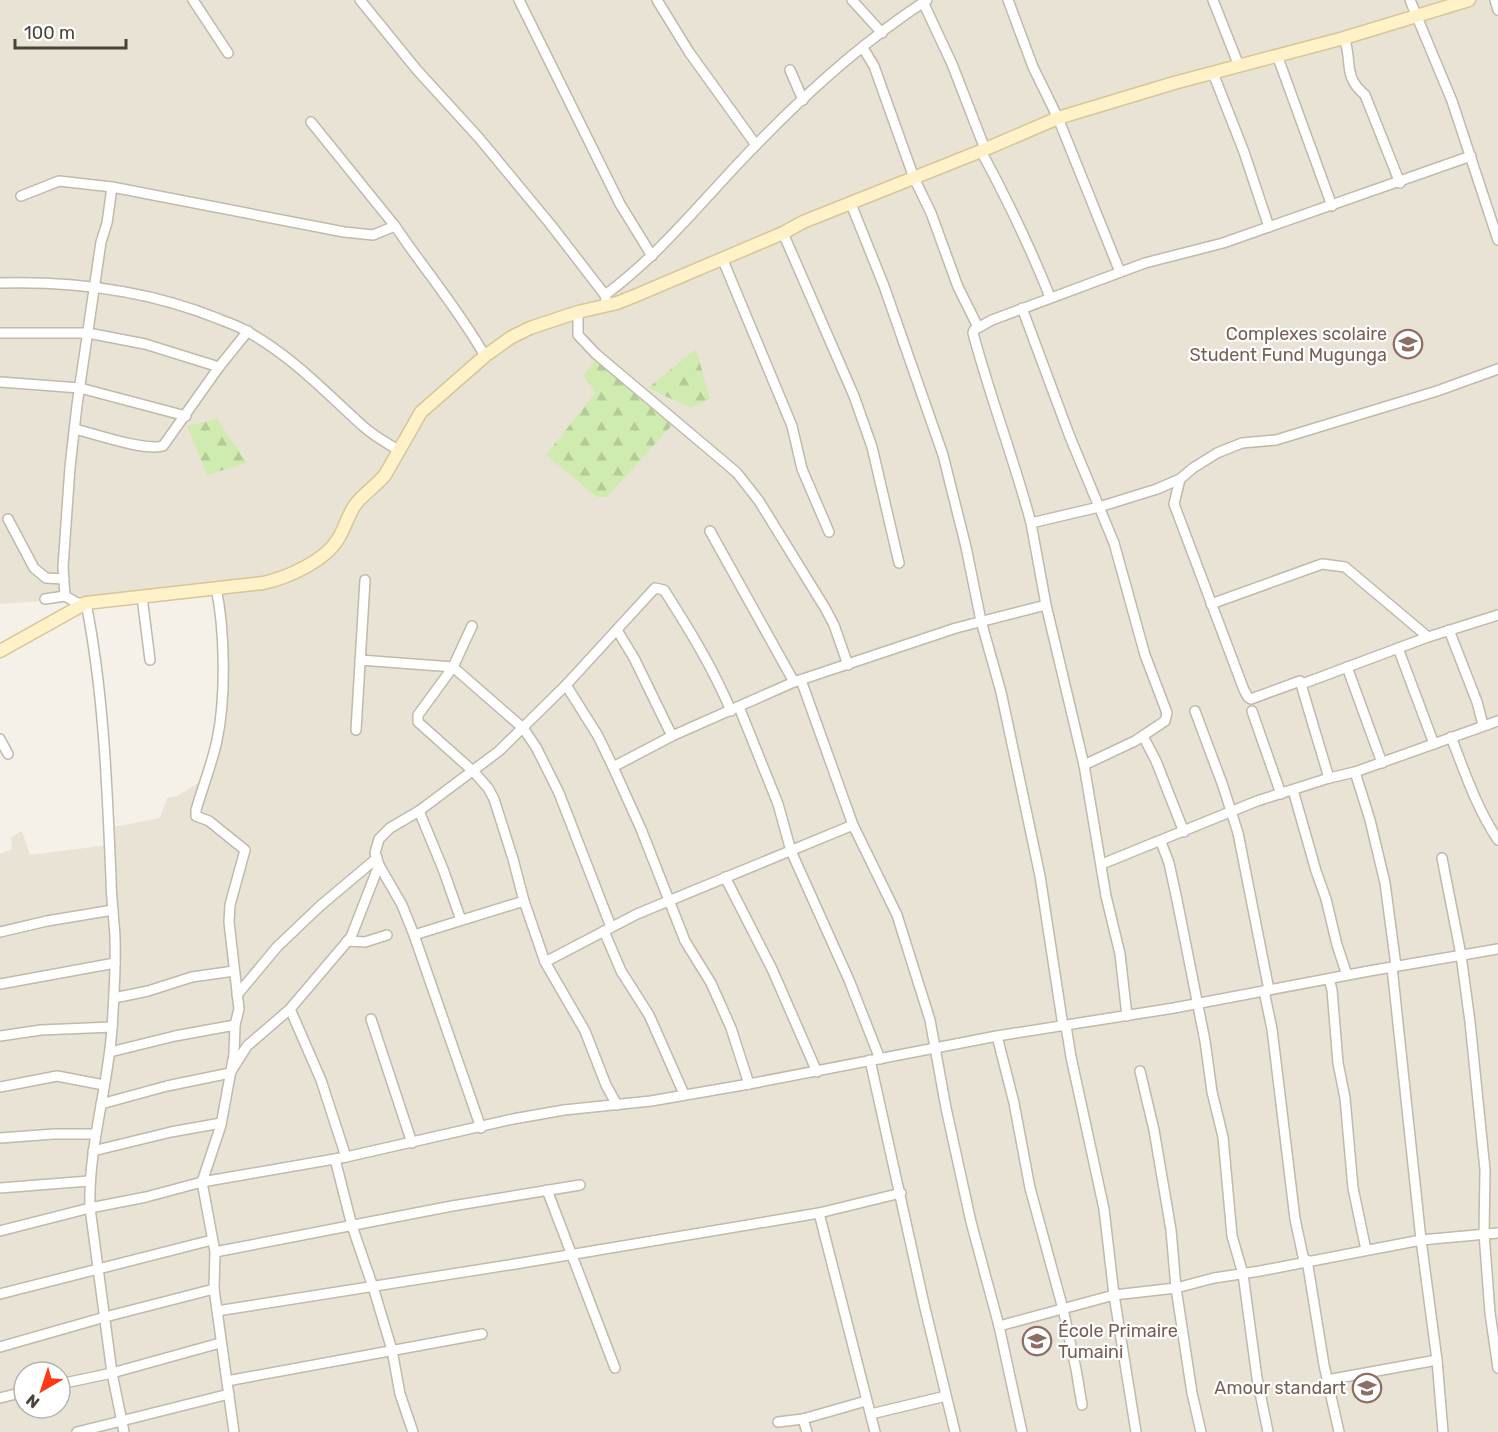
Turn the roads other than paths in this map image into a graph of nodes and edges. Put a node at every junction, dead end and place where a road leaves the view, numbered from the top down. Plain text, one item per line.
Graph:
1 (193, 0) edge
2 (360, 0) edge
3 (519, 0) edge
4 (657, 0) edge
5 (852, 0) edge
6 (1008, 0) edge
7 (1213, 0) edge
8 (1410, 0) edge
9 (1469, 0) edge
10 (1495, 0) edge
11 (925, 1) edge
12 (1498, 10) edge
13 (1416, 16) junction
14 (882, 33) junction
15 (1344, 38) junction
16 (863, 48) junction
17 (228, 53) dead end
18 (1277, 55) junction
19 (1239, 66) junction
20 (790, 70) dead end
21 (1213, 73) junction
22 (804, 100) junction
23 (1058, 118) junction
24 (311, 123) dead end
25 (756, 145) junction
26 (983, 150) junction
27 (1471, 156) junction
28 (914, 178) junction
29 (1400, 183) junction
30 (112, 187) junction
31 (21, 196) dead end
32 (851, 204) junction
33 (1332, 206) junction
34 (395, 225) junction
35 (1269, 227) junction
36 (783, 233) junction
37 (1498, 240) edge
38 (652, 256) junction
39 (722, 258) junction
40 (1120, 272) junction
41 (0, 283) edge
42 (94, 288) junction
43 (1050, 297) junction
44 (606, 300) junction
45 (1022, 308) junction
46 (578, 312) junction
47 (978, 327) junction
48 (248, 331) junction
49 (0, 333) edge
50 (88, 333) junction
51 (485, 356) junction
52 (219, 368) junction
53 (1498, 369) edge
54 (0, 382) edge
55 (80, 388) junction
56 (186, 416) junction
57 (75, 429) junction
58 (398, 450) junction
59 (1180, 479) junction
60 (1099, 507) junction
61 (8, 519) dead end
62 (1031, 524) junction
63 (710, 531) dead end
64 (829, 532) dead end
65 (899, 563) dead end
66 (64, 579) junction
67 (365, 580) dead end
68 (216, 588) junction
69 (65, 596) junction
70 (142, 597) junction
71 (45, 599) dead end
72 (86, 603) junction
73 (1211, 604) junction
74 (1046, 605) junction
75 (1498, 615) edge
76 (981, 621) junction
77 (472, 626) dead end
78 (617, 630) junction
79 (1449, 630) junction
80 (1428, 637) junction
81 (1398, 648) junction
82 (0, 651) edge
83 (150, 660) dead end
84 (360, 660) junction
85 (848, 664) junction
86 (453, 667) junction
87 (1347, 667) junction
88 (798, 681) junction
89 (1302, 684) junction
90 (566, 685) junction
91 (735, 709) junction
92 (1195, 711) dead end
93 (1252, 711) dead end
94 (1498, 721) edge
95 (1483, 725) junction
96 (523, 728) junction
97 (356, 730) dead end
98 (672, 736) junction
99 (1143, 736) junction
100 (1451, 737) junction
101 (0, 739) edge
102 (1434, 744) junction
103 (8, 754) dead end
104 (1382, 763) junction
105 (1084, 765) junction
106 (613, 767) junction
107 (474, 772) junction
108 (1355, 772) junction
109 (1329, 778) junction
110 (1293, 790) junction
111 (1281, 794) junction
112 (419, 811) junction
113 (1231, 812) junction
114 (853, 825) junction
115 (1184, 832) junction
116 (1498, 840) edge
117 (1161, 842) junction
118 (791, 851) junction
119 (1442, 858) dead end
120 (378, 862) junction
121 (1102, 864) junction
122 (725, 877) junction
123 (669, 900) junction
124 (524, 901) junction
125 (113, 910) junction
126 (461, 920) junction
127 (608, 929) junction
128 (0, 932) edge
129 (387, 935) dead end
130 (414, 935) junction
131 (347, 941) junction
132 (1498, 949) edge
133 (1461, 955) junction
134 (545, 962) junction
135 (115, 963) junction
136 (1394, 966) junction
137 (234, 971) junction
138 (1347, 975) junction
139 (1329, 979) junction
140 (0, 984) edge
141 (1266, 991) junction
142 (237, 995) junction
143 (114, 998) junction
144 (1198, 1004) junction
145 (290, 1009) junction
146 (1127, 1016) junction
147 (371, 1019) dead end
148 (235, 1025) junction
149 (1065, 1026) junction
150 (112, 1027) junction
151 (0, 1036) edge
152 (997, 1036) junction
153 (935, 1049) junction
154 (110, 1052) junction
155 (875, 1060) junction
156 (1140, 1071) dead end
157 (817, 1072) junction
158 (230, 1073) junction
159 (749, 1084) junction
160 (104, 1085) junction
161 (0, 1087) edge
162 (684, 1094) junction
163 (101, 1104) junction
164 (617, 1105) junction
165 (221, 1123) junction
166 (481, 1128) junction
167 (95, 1134) junction
168 (0, 1138) edge
169 (412, 1143) junction
170 (93, 1151) junction
171 (346, 1157) junction
172 (335, 1159) junction
173 (89, 1181) junction
174 (202, 1182) junction
175 (580, 1185) dead end
176 (0, 1188) edge
177 (547, 1190) junction
178 (901, 1193) junction
179 (90, 1208) junction
180 (819, 1213) junction
181 (352, 1226) junction
182 (0, 1230) edge
183 (1484, 1233) junction
184 (1498, 1233) edge
185 (212, 1240) junction
186 (1421, 1240) junction
187 (1366, 1250) junction
188 (214, 1252) junction
189 (571, 1254) junction
190 (1305, 1261) junction
191 (99, 1269) junction
192 (1243, 1274) junction
193 (373, 1287) junction
194 (1176, 1288) junction
195 (214, 1290) junction
196 (0, 1294) edge
197 (1114, 1295) junction
198 (1063, 1309) junction
199 (217, 1311) junction
200 (105, 1317) junction
201 (999, 1326) junction
202 (482, 1334) dead end
203 (220, 1343) junction
204 (0, 1347) edge
205 (392, 1350) junction
206 (1437, 1360) junction
207 (615, 1368) dead end
208 (1498, 1368) edge
209 (112, 1372) junction
210 (1327, 1380) junction
211 (72, 1381) edge
212 (227, 1381) junction
213 (229, 1394) junction
214 (946, 1396) junction
215 (866, 1401) junction
216 (1082, 1405) dead end
217 (871, 1414) junction
218 (803, 1419) junction
219 (778, 1422) dead end
220 (123, 1427) edge
221 (77, 1432) edge
222 (234, 1432) edge
223 (413, 1432) edge
224 (807, 1432) edge
225 (875, 1432) edge
226 (955, 1432) edge
227 (1022, 1432) edge
228 (1136, 1432) edge
229 (1201, 1432) edge
230 (1268, 1432) edge
231 (1338, 1432) edge
232 (1443, 1432) edge

1 - 17 street
2 - 44 street
3 - 38 street
4 - 25 street
5 - 14 street
6 - 23 street
7 - 19 street
8 - 13 street
9 - 13 street
10 - 12 street
11 - 14 street
11 - 26 street
13 - 15 street
13 - 27 street
14 - 16 street
15 - 18 street
15 - 29 street
16 - 22 street
16 - 28 street
18 - 19 street
18 - 33 street
19 - 21 street
20 - 22 street
21 - 23 street
21 - 35 street
22 - 25 street
23 - 26 street
23 - 40 street
24 - 34 street
25 - 38 street
26 - 28 street
26 - 43 street
27 - 29 street
27 - 37 street
28 - 32 street
28 - 47 street
29 - 33 street
30 - 31 street
30 - 34 street
30 - 42 street
32 - 36 street
32 - 76 street
33 - 35 street
34 - 51 street
35 - 40 street
36 - 39 street
36 - 65 street
38 - 44 street
39 - 44 street
39 - 64 street
40 - 43 street
41 - 42 street
42 - 48 street
42 - 50 street
43 - 45 street
44 - 46 street
45 - 47 street
45 - 60 street
46 - 51 street
46 - 85 street
47 - 62 street
48 - 52 street
48 - 58 street
49 - 50 street
50 - 52 street
50 - 55 street
51 - 58 street
52 - 56 street
53 - 59 street
54 - 55 street
55 - 56 street
55 - 57 street
56 - 57 street
57 - 66 street
58 - 68 street
59 - 60 street
59 - 73 street
60 - 62 street
60 - 99 street
61 - 66 street
62 - 74 street
63 - 88 street
66 - 69 street
67 - 84 street
68 - 70 street
68 - 137 street
69 - 71 street
69 - 72 street
70 - 72 street
70 - 83 street
72 - 82 street
72 - 125 street
73 - 80 street
73 - 89 street
74 - 76 street
74 - 105 street
75 - 79 street
76 - 85 street
76 - 149 street
77 - 86 street
78 - 90 street
78 - 91 street
78 - 98 street
79 - 80 street
79 - 95 street
80 - 81 street
81 - 87 street
81 - 102 street
84 - 86 street
84 - 97 street
85 - 88 street
86 - 96 street
86 - 107 street
87 - 89 street
87 - 104 street
88 - 91 street
88 - 114 street
89 - 109 street
90 - 96 street
90 - 106 street
91 - 98 street
91 - 118 street
92 - 113 street
93 - 111 street
94 - 95 street
95 - 100 street
96 - 107 street
96 - 127 street
98 - 106 street
99 - 105 street
99 - 115 street
100 - 102 street
100 - 116 street
101 - 103 street
102 - 104 street
104 - 108 street
105 - 121 street
106 - 123 street
107 - 112 street
107 - 124 street
108 - 109 street
108 - 136 street
109 - 110 street
110 - 111 street
110 - 138 street
111 - 113 street
112 - 120 street
112 - 126 street
113 - 115 street
113 - 141 street
114 - 118 street
114 - 153 street
115 - 117 street
117 - 121 street
117 - 144 street
118 - 122 street
118 - 155 street
119 - 133 street
120 - 130 street
120 - 131 street
120 - 142 street
121 - 146 street
122 - 123 street
122 - 157 street
123 - 127 street
123 - 159 street
124 - 126 street
124 - 134 street
125 - 128 street
125 - 135 street
126 - 130 street
127 - 134 street
127 - 162 street
129 - 131 street
130 - 166 street
131 - 145 street
132 - 133 street
133 - 136 street
133 - 183 street
134 - 164 street
135 - 140 street
135 - 143 street
136 - 138 street
136 - 186 street
137 - 142 street
137 - 143 street
138 - 139 street
139 - 141 street
139 - 187 street
141 - 144 street
141 - 190 street
142 - 148 street
143 - 150 street
144 - 146 street
144 - 192 street
145 - 158 street
145 - 171 street
146 - 149 street
147 - 169 street
148 - 154 street
148 - 158 street
149 - 152 street
149 - 197 street
150 - 151 street
150 - 154 street
152 - 153 street
152 - 198 street
153 - 155 street
153 - 201 street
154 - 160 street
155 - 157 street
155 - 178 street
156 - 194 street
157 - 159 street
158 - 163 street
158 - 165 street
159 - 162 street
160 - 161 street
160 - 163 street
162 - 164 street
163 - 167 street
164 - 166 street
165 - 170 street
165 - 174 street
166 - 169 street
167 - 168 street
167 - 170 street
169 - 171 street
170 - 173 street
171 - 172 street
172 - 174 street
172 - 181 street
173 - 176 street
173 - 179 street
174 - 179 street
174 - 185 street
175 - 177 street
177 - 181 street
177 - 189 street
178 - 180 street
178 - 214 street
179 - 182 street
179 - 191 street
180 - 189 street
180 - 215 street
181 - 188 street
181 - 193 street
183 - 184 street
183 - 186 street
183 - 208 street
185 - 188 street
185 - 191 street
186 - 187 street
186 - 206 street
187 - 190 street
188 - 195 street
189 - 193 street
189 - 207 street
190 - 192 street
190 - 210 street
191 - 196 street
191 - 200 street
192 - 194 street
192 - 230 street
193 - 199 street
193 - 205 street
194 - 197 street
194 - 229 street
195 - 199 street
195 - 200 street
197 - 198 street
197 - 228 street
198 - 201 street
198 - 216 street
199 - 203 street
200 - 204 street
200 - 209 street
201 - 227 street
202 - 205 street
203 - 209 street
203 - 212 street
205 - 212 street
205 - 223 street
206 - 210 street
206 - 232 street
209 - 211 street
209 - 220 street
210 - 231 street
212 - 213 street
213 - 220 street
213 - 222 street
214 - 217 street
214 - 226 street
215 - 217 street
215 - 218 street
217 - 225 street
218 - 219 street
218 - 224 street
220 - 221 street

